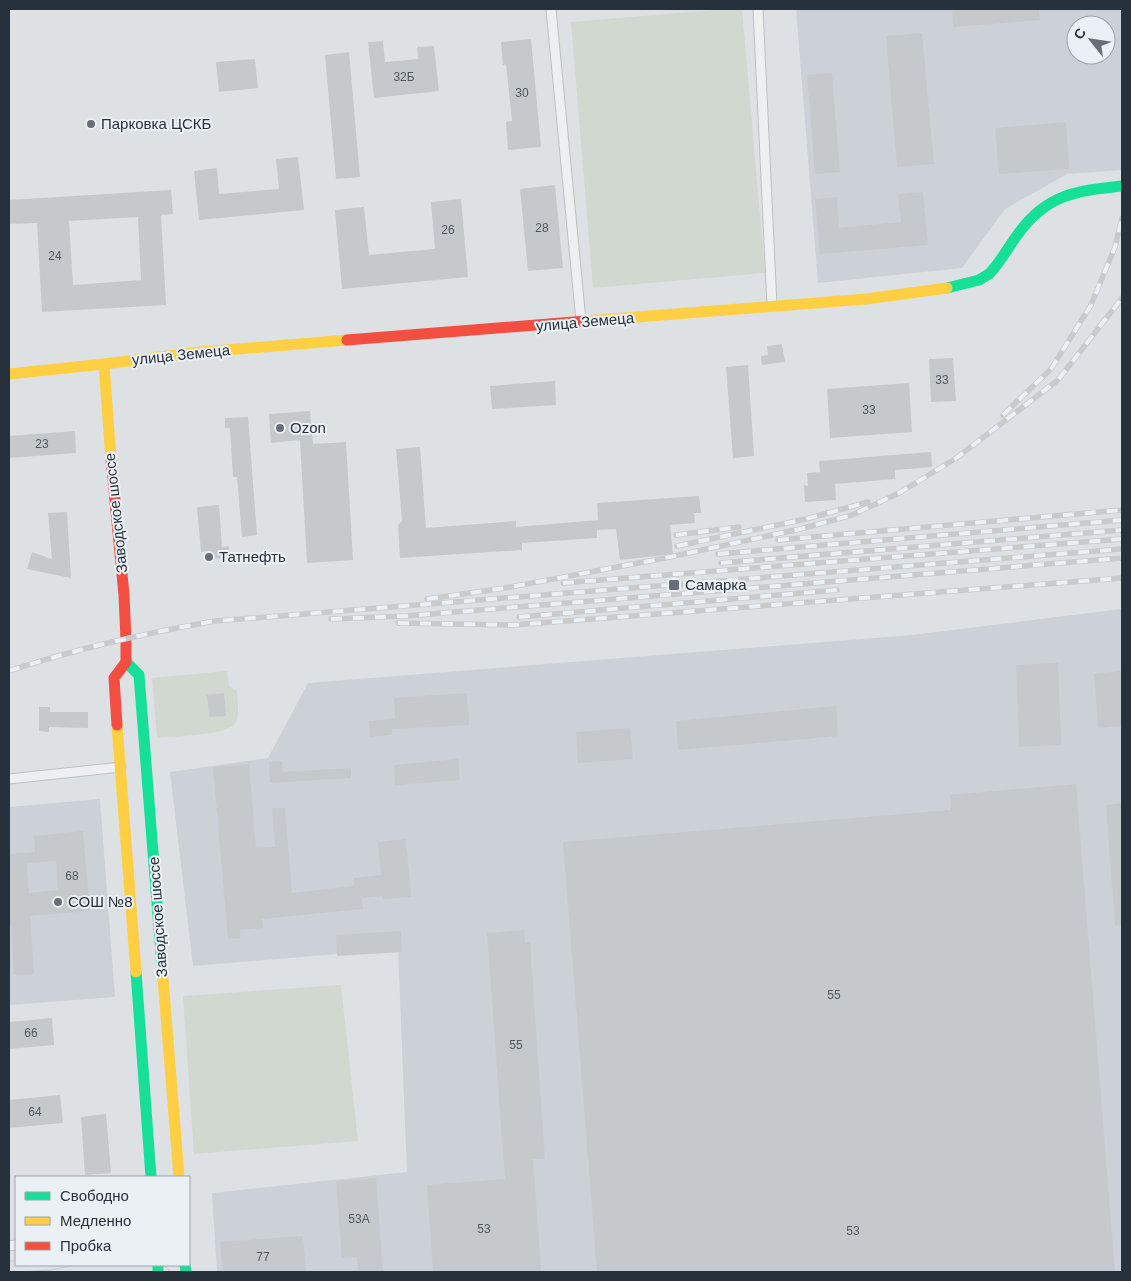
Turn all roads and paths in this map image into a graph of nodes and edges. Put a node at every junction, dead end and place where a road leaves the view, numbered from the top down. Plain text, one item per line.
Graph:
1 (551, 9) edge
2 (758, 9) edge
3 (1122, 186) edge
4 (772, 306) junction
5 (581, 321) junction
6 (104, 364) junction
7 (9, 374) edge
8 (126, 662) junction
9 (121, 767) junction
10 (9, 779) edge
11 (151, 1176) edge
12 (179, 1176) edge

1 - 5 street
2 - 4 street
3 - 4 main road, улица Земеца
4 - 5 main road, улица Земеца
5 - 6 main road, улица Земеца
6 - 7 main road, улица Земеца
6 - 8 main road, Заводское шоссе
8 - 9 main road, Заводское шоссе
8 - 12 main road, Заводское шоссе
9 - 10 street
9 - 11 main road, Заводское шоссе

